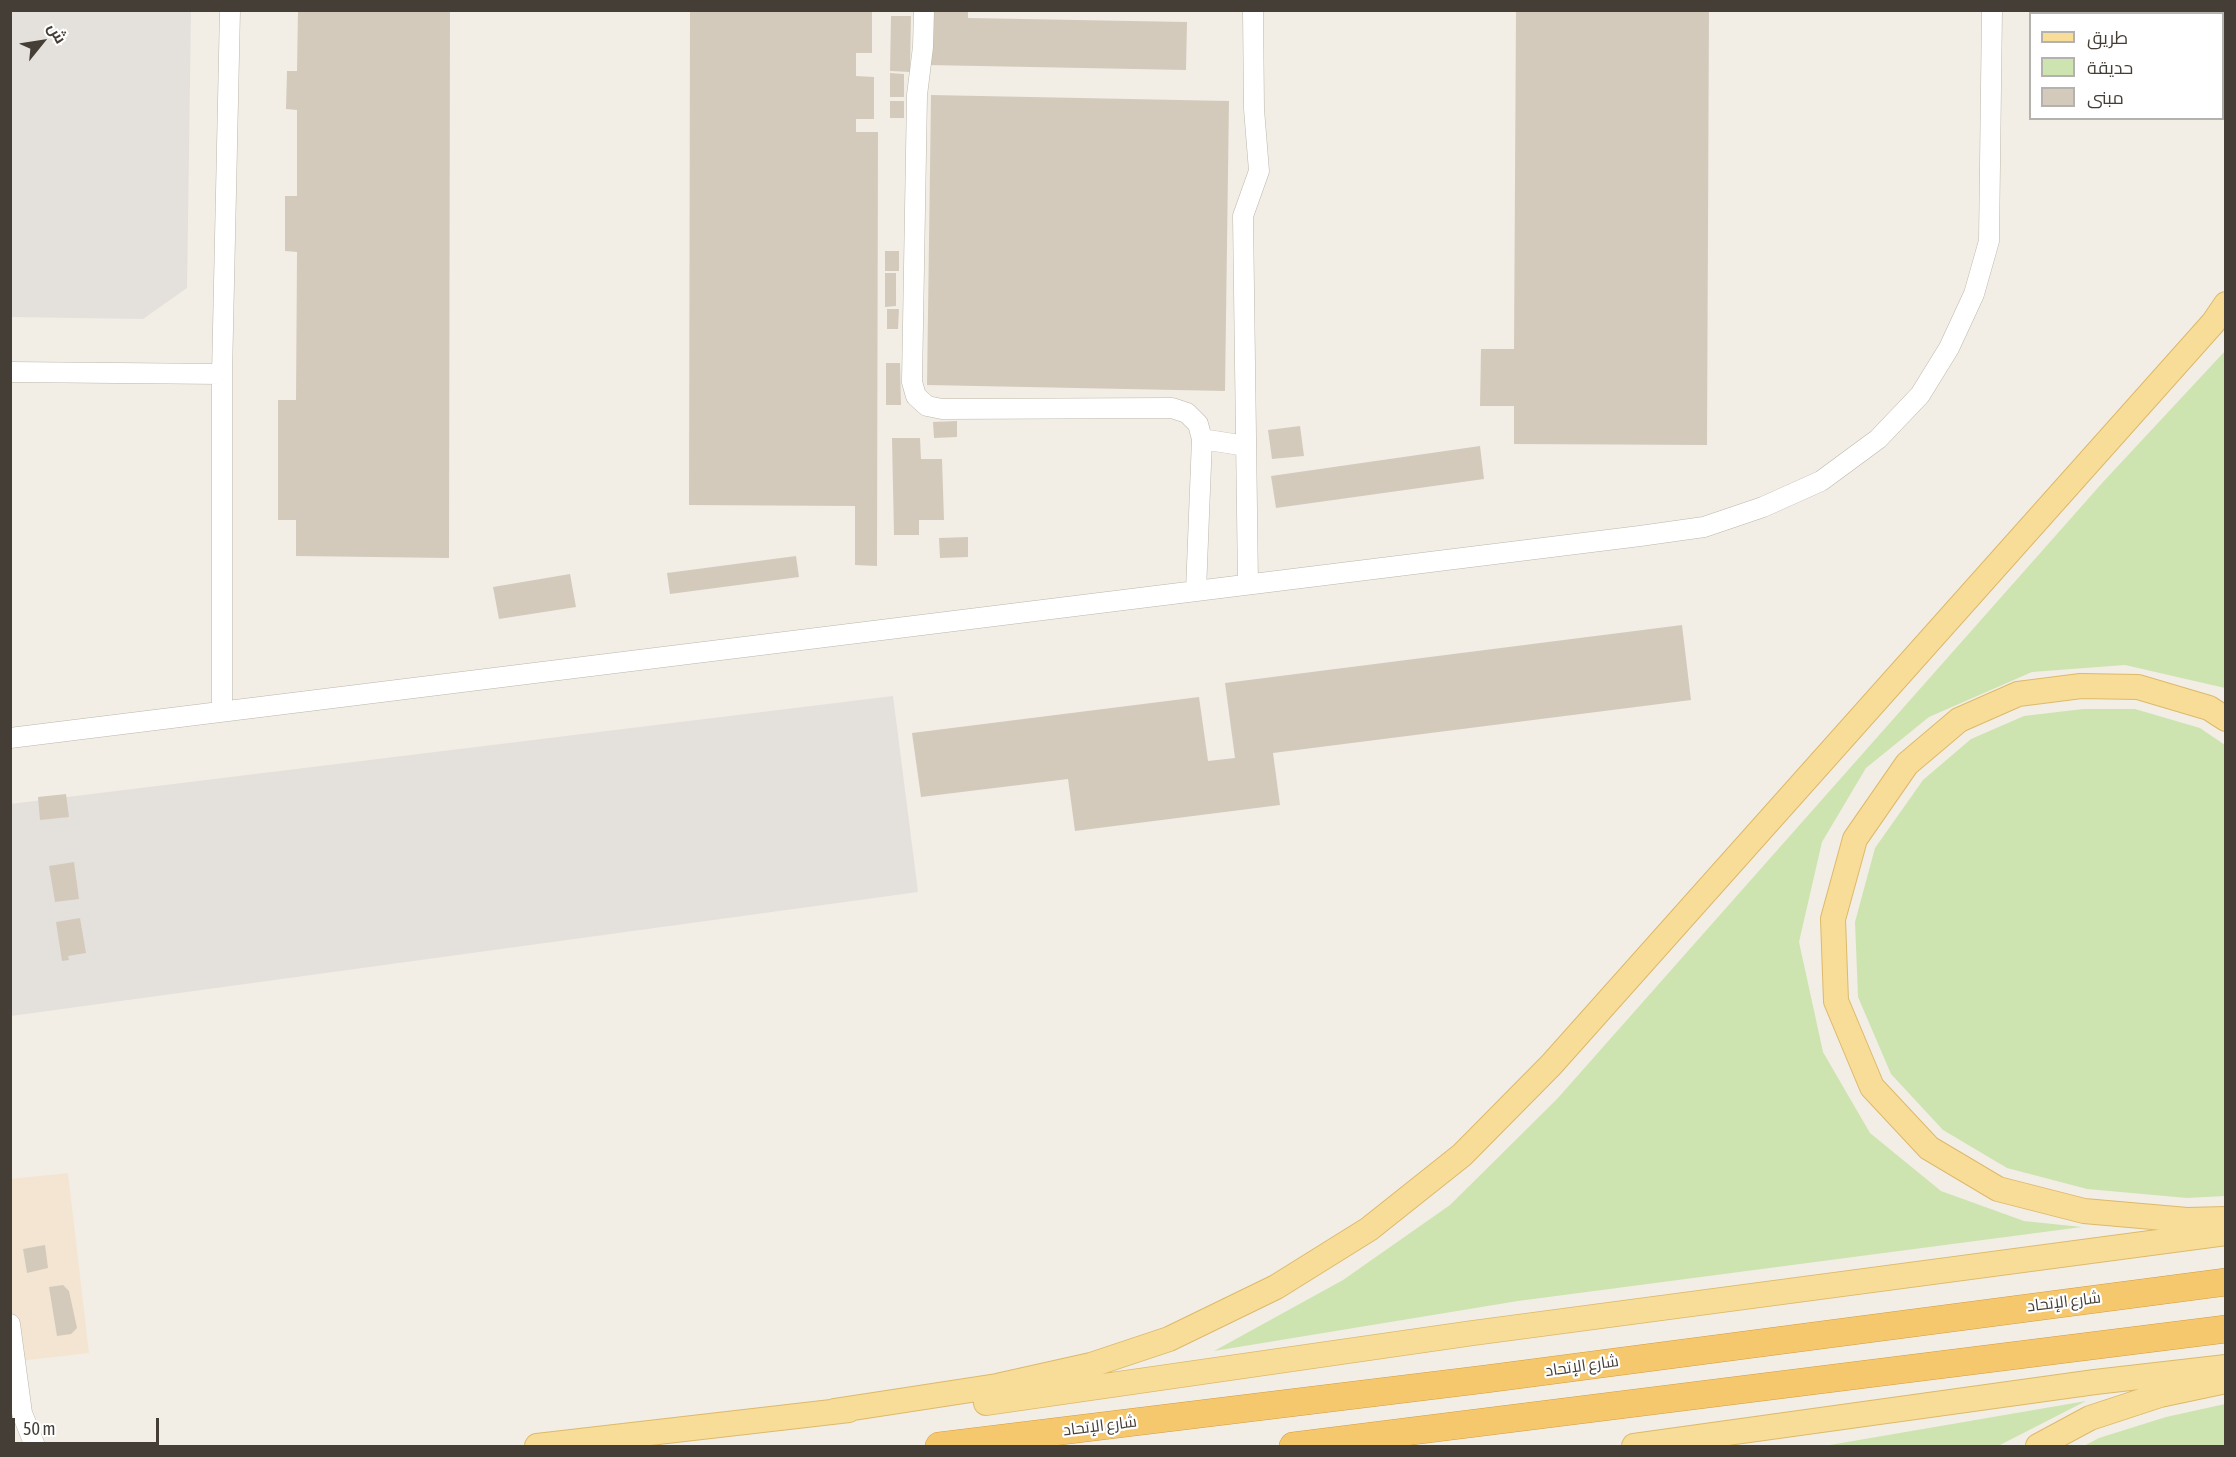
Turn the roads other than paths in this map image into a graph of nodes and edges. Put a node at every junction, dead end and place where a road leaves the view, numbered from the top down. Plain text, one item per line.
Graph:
1 (230, 10) edge
2 (924, 10) edge
3 (1253, 10) edge
4 (1992, 10) edge
5 (2226, 304) edge
6 (10, 372) edge
7 (222, 374) junction
8 (1202, 439) junction
9 (1246, 446) junction
10 (1248, 584) junction
11 (1196, 591) junction
12 (222, 711) junction
13 (2226, 719) edge
14 (10, 738) edge
15 (2226, 1219) edge
16 (2226, 1233) edge
17 (2226, 1282) edge
18 (10, 1324) edge
19 (2226, 1329) edge
20 (13, 1357) edge
21 (2226, 1367) edge
22 (2226, 1381) edge
23 (834, 1411) junction
24 (35, 1446) edge
25 (537, 1446) edge
26 (939, 1446) edge
27 (1293, 1446) edge
28 (1634, 1446) edge
29 (2038, 1446) edge

1 - 7 street
2 - 8 street
3 - 9 street
4 - 10 street
5 - 23 main road
6 - 7 street
7 - 12 street
8 - 9 street
8 - 11 street
9 - 10 street
10 - 11 street
11 - 12 street
12 - 14 street
13 - 15 main road
16 - 23 main road
17 - 26 highway, شارع الإتحاد
18 - 20 street
19 - 27 highway
20 - 24 street
21 - 28 main road
22 - 29 main road
23 - 25 main road

